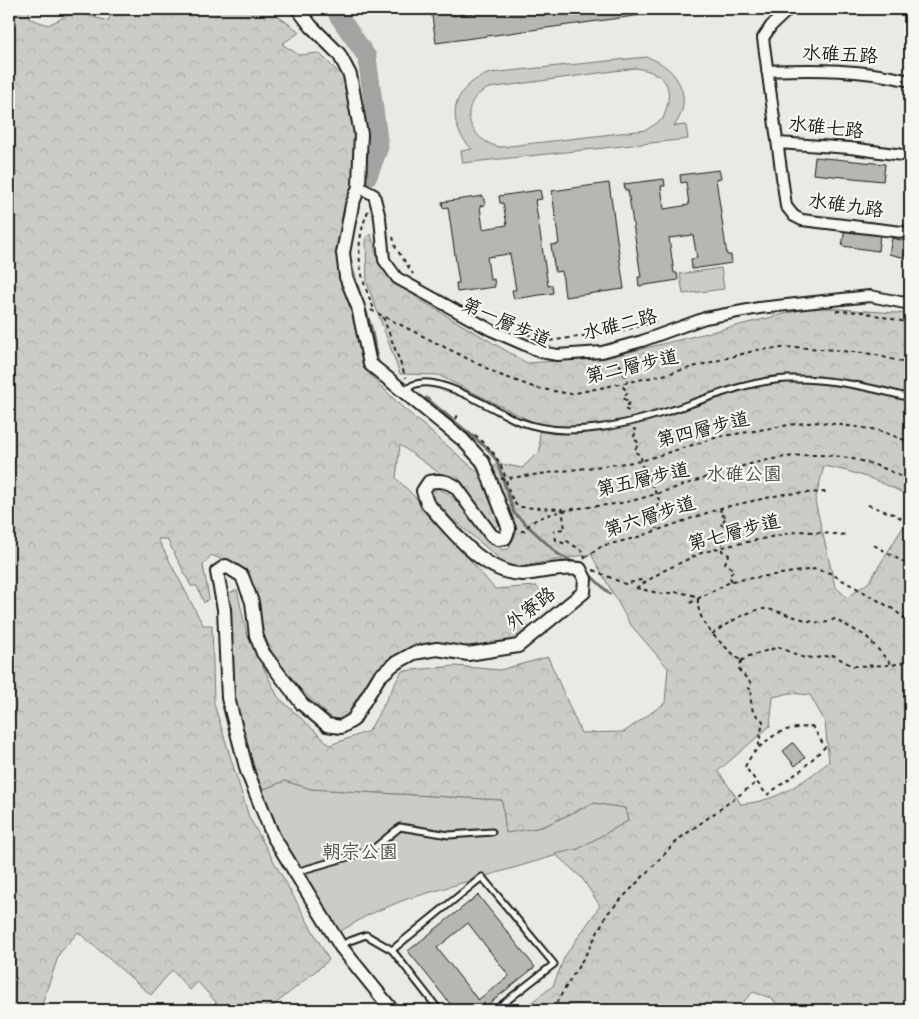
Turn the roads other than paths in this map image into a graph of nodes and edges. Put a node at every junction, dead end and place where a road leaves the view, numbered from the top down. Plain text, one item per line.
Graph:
1 (298, 9) edge
2 (790, 9) edge
3 (767, 71) junction
4 (910, 81) edge
5 (778, 143) junction
6 (910, 156) edge
7 (359, 187) junction
8 (910, 233) edge
9 (910, 304) edge
10 (407, 389) junction
11 (910, 398) edge
12 (492, 832) dead end
13 (294, 873) junction
14 (341, 947) junction
15 (392, 950) junction
16 (392, 1010) edge
17 (440, 1010) edge
18 (495, 1010) edge

1 - 7 street, 外寮路
2 - 3 street, 水碓七路
3 - 4 street, 水碓五路
3 - 5 street, 水碓七路
5 - 6 street, 水碓七路
5 - 8 street, 水碓九路
7 - 9 street, 水碓二路
7 - 10 street, 外寮路
10 - 11 lane
10 - 13 street, 外寮路
12 - 13 lane
13 - 14 street, 外寮路
14 - 15 lane
14 - 16 street, 外寮路
15 - 17 lane
15 - 18 lane

